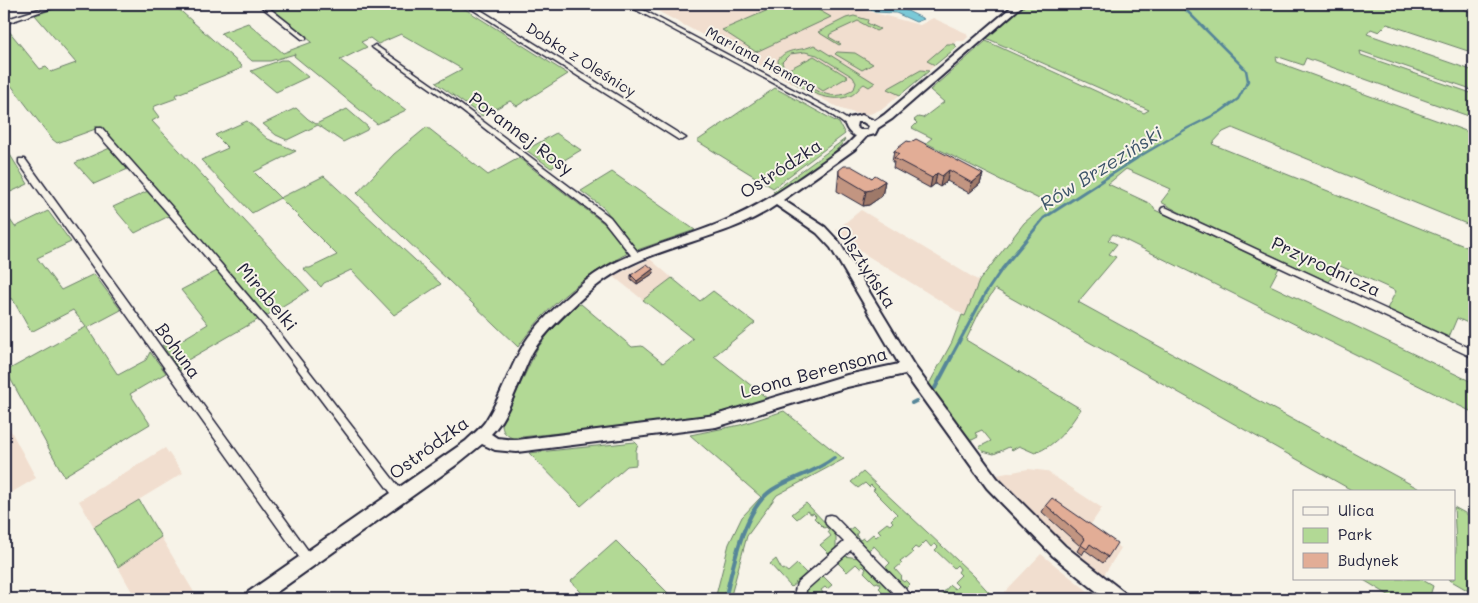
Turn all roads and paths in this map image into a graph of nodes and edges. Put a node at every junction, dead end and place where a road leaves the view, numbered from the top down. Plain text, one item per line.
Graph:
1 (60, 4) edge
2 (261, 4) edge
3 (467, 4) edge
4 (628, 4) edge
5 (1018, 4) edge
6 (4, 22) edge
7 (304, 38) dead end
8 (375, 47) dead end
9 (890, 113) junction
10 (856, 123) junction
11 (874, 126) junction
12 (99, 130) dead end
13 (864, 134) junction
14 (682, 138) dead end
15 (846, 149) junction
16 (22, 161) dead end
17 (776, 200) junction
18 (1164, 210) dead end
19 (637, 258) junction
20 (1474, 354) edge
21 (908, 368) junction
22 (481, 436) junction
23 (401, 493) junction
24 (830, 520) dead end
25 (852, 542) junction
26 (308, 560) junction
27 (253, 599) edge
28 (799, 599) edge
29 (907, 599) edge
30 (1119, 599) edge

1 - 6 street
2 - 7 street
3 - 14 street, Dobka z Oleśnicy
4 - 10 street, Mariana Hemara
5 - 9 street
8 - 19 street, Porannej Rosy
9 - 10 street
9 - 11 street
10 - 11 street
10 - 13 street
10 - 15 street, Ostródzka
11 - 13 street, Ostródzka
12 - 23 street, Mirabelki
13 - 15 street, Ostródzka
15 - 17 street, Ostródzka
16 - 26 street, Bohuna
17 - 19 street, Ostródzka
17 - 21 street, Olsztyńska
18 - 20 street, Przyrodnicza
19 - 22 street, Ostródzka
21 - 22 street, Leona Berensona
21 - 30 street, Leona Berensona
22 - 23 street, Ostródzka
23 - 26 street, Ostródzka
24 - 25 street
25 - 28 street
25 - 29 street
26 - 27 street, Ostródzka

